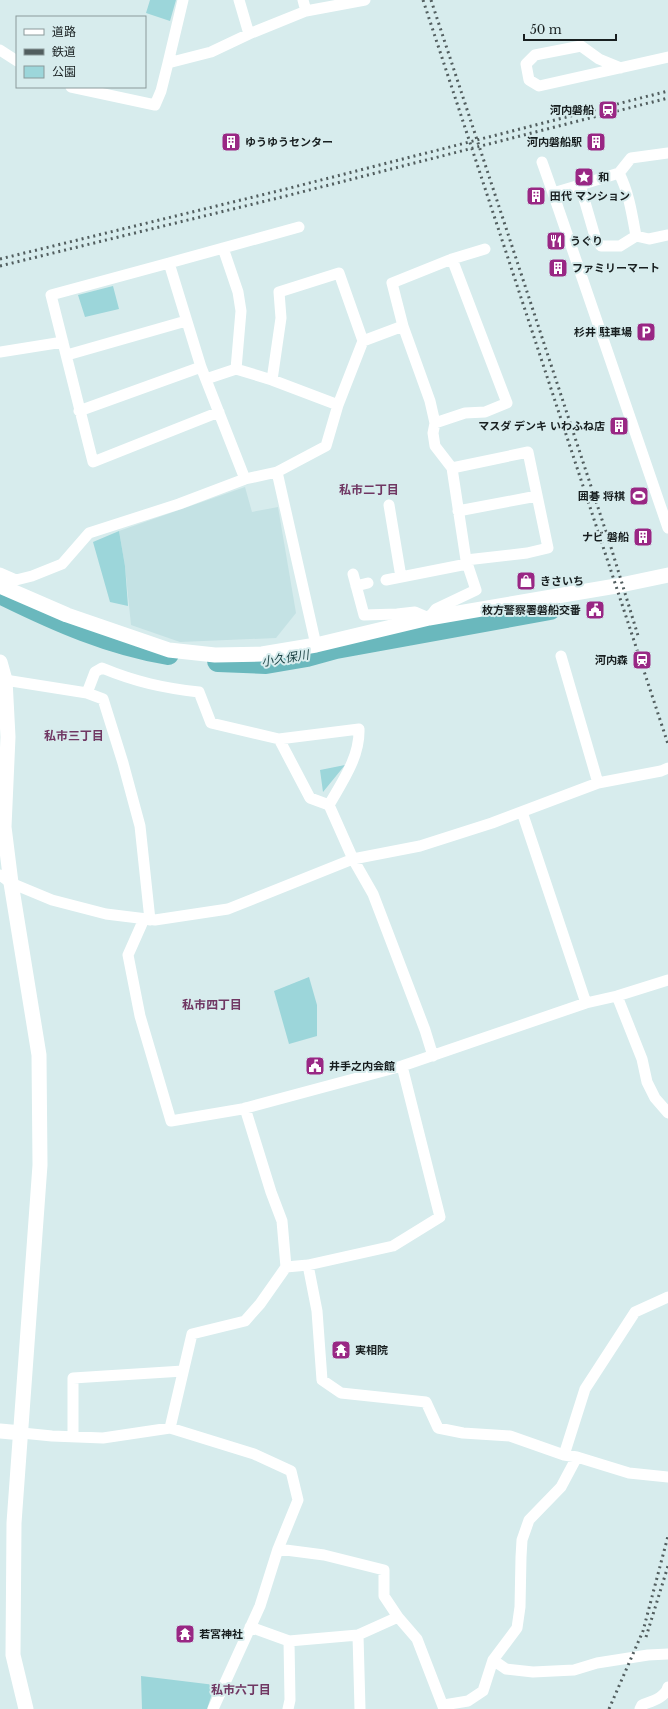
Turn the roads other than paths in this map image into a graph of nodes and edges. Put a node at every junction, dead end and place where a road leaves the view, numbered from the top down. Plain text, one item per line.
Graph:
1 (182, 0) edge
2 (239, 0) edge
3 (303, 0) edge
4 (365, 0) edge
5 (306, 11) junction
6 (249, 34) junction
7 (0, 50) edge
8 (668, 57) edge
9 (16, 60) edge
10 (168, 63) junction
11 (621, 68) junction
12 (76, 88) edge
13 (668, 153) edge
14 (542, 162) dead end
15 (619, 173) junction
16 (580, 185) junction
17 (553, 193) junction
18 (299, 227) dead end
19 (668, 235) edge
20 (636, 236) junction
21 (223, 248) junction
22 (485, 249) dead end
23 (452, 259) junction
24 (169, 263) junction
25 (186, 321) junction
26 (403, 326) junction
27 (363, 341) junction
28 (63, 342) junction
29 (0, 352) edge
30 (67, 355) junction
31 (201, 367) junction
32 (236, 369) junction
33 (206, 379) junction
34 (272, 380) junction
35 (338, 406) junction
36 (79, 411) junction
37 (219, 412) junction
38 (435, 423) junction
39 (452, 468) junction
40 (277, 472) junction
41 (245, 479) junction
42 (537, 496) junction
43 (389, 505) dead end
44 (458, 512) junction
45 (668, 528) edge
46 (467, 562) junction
47 (0, 573) edge
48 (353, 574) dead end
49 (668, 575) edge
50 (401, 577) junction
51 (386, 580) dead end
52 (368, 583) dead end
53 (0, 586) edge
54 (356, 586) junction
55 (429, 618) junction
56 (316, 646) junction
57 (561, 656) dead end
58 (0, 662) edge
59 (5, 680) junction
60 (87, 693) junction
61 (280, 739) junction
62 (668, 768) edge
63 (598, 783) junction
64 (329, 805) junction
65 (522, 812) junction
66 (353, 859) junction
67 (6, 879) edge
68 (147, 919) junction
69 (668, 980) edge
70 (617, 996) junction
71 (586, 1003) junction
72 (433, 1056) junction
73 (402, 1066) junction
74 (245, 1108) junction
75 (668, 1113) edge
76 (308, 1265) junction
77 (286, 1267) junction
78 (668, 1297) edge
79 (183, 1371) junction
80 (170, 1428) junction
81 (0, 1431) edge
82 (22, 1433) junction
83 (73, 1436) junction
84 (564, 1455) junction
85 (577, 1457) junction
86 (668, 1477) edge
87 (278, 1549) junction
88 (398, 1617) junction
89 (250, 1628) junction
90 (358, 1636) junction
91 (289, 1640) junction
92 (668, 1654) edge
93 (493, 1660) junction
94 (668, 1687) edge
95 (444, 1707) edge
96 (26, 1709) edge
97 (213, 1709) edge
98 (288, 1709) edge
99 (360, 1709) edge
100 (640, 1709) edge

1 - 10 street
2 - 6 street
3 - 5 street
4 - 5 street
5 - 6 street
6 - 10 street
7 - 9 street
8 - 11 street
10 - 12 street
11 - 11 street
13 - 15 street
14 - 17 street
15 - 16 street
15 - 20 street
16 - 17 street
16 - 20 street
17 - 45 street
18 - 21 street
19 - 20 street
21 - 24 street
21 - 32 street
22 - 23 street
23 - 26 street
23 - 38 street
24 - 25 street
24 - 28 street
25 - 30 street
25 - 31 street
26 - 27 street
26 - 38 street
27 - 34 street
27 - 35 street
28 - 29 street
28 - 30 street
30 - 36 street
31 - 33 street
31 - 36 street
32 - 33 street
32 - 34 street
33 - 37 street
34 - 35 street
35 - 40 street
36 - 37 street
37 - 41 street
38 - 39 street
39 - 42 street
39 - 44 street
40 - 41 street
40 - 56 street
41 - 47 street
42 - 44 street
42 - 46 street
43 - 50 street
44 - 46 street
46 - 50 street
46 - 55 street
48 - 54 street
49 - 55 street
50 - 51 street
52 - 54 street
53 - 56 street
54 - 55 street
55 - 56 street
57 - 63 street
58 - 59 street
59 - 60 street
59 - 67 street
60 - 61 street
60 - 68 street
61 - 64 street
61 - 64 street
62 - 63 street
63 - 65 street
64 - 66 street
65 - 66 street
65 - 71 street
66 - 68 street
66 - 72 street
67 - 68 street
67 - 82 street
68 - 74 street
69 - 70 street
70 - 71 street
70 - 75 street
71 - 72 street
72 - 73 street
73 - 74 street
73 - 76 street
74 - 77 street
76 - 77 street
76 - 84 street
77 - 79 street
78 - 84 street
79 - 80 street
79 - 83 street
80 - 83 street
80 - 87 street
81 - 82 street
82 - 83 street
82 - 96 street
84 - 85 street
85 - 86 street
85 - 93 street
87 - 88 street
87 - 89 street
88 - 90 street
88 - 95 street
89 - 91 street
89 - 97 street
90 - 91 street
90 - 99 street
91 - 98 street
92 - 93 street
93 - 95 street
94 - 100 street

